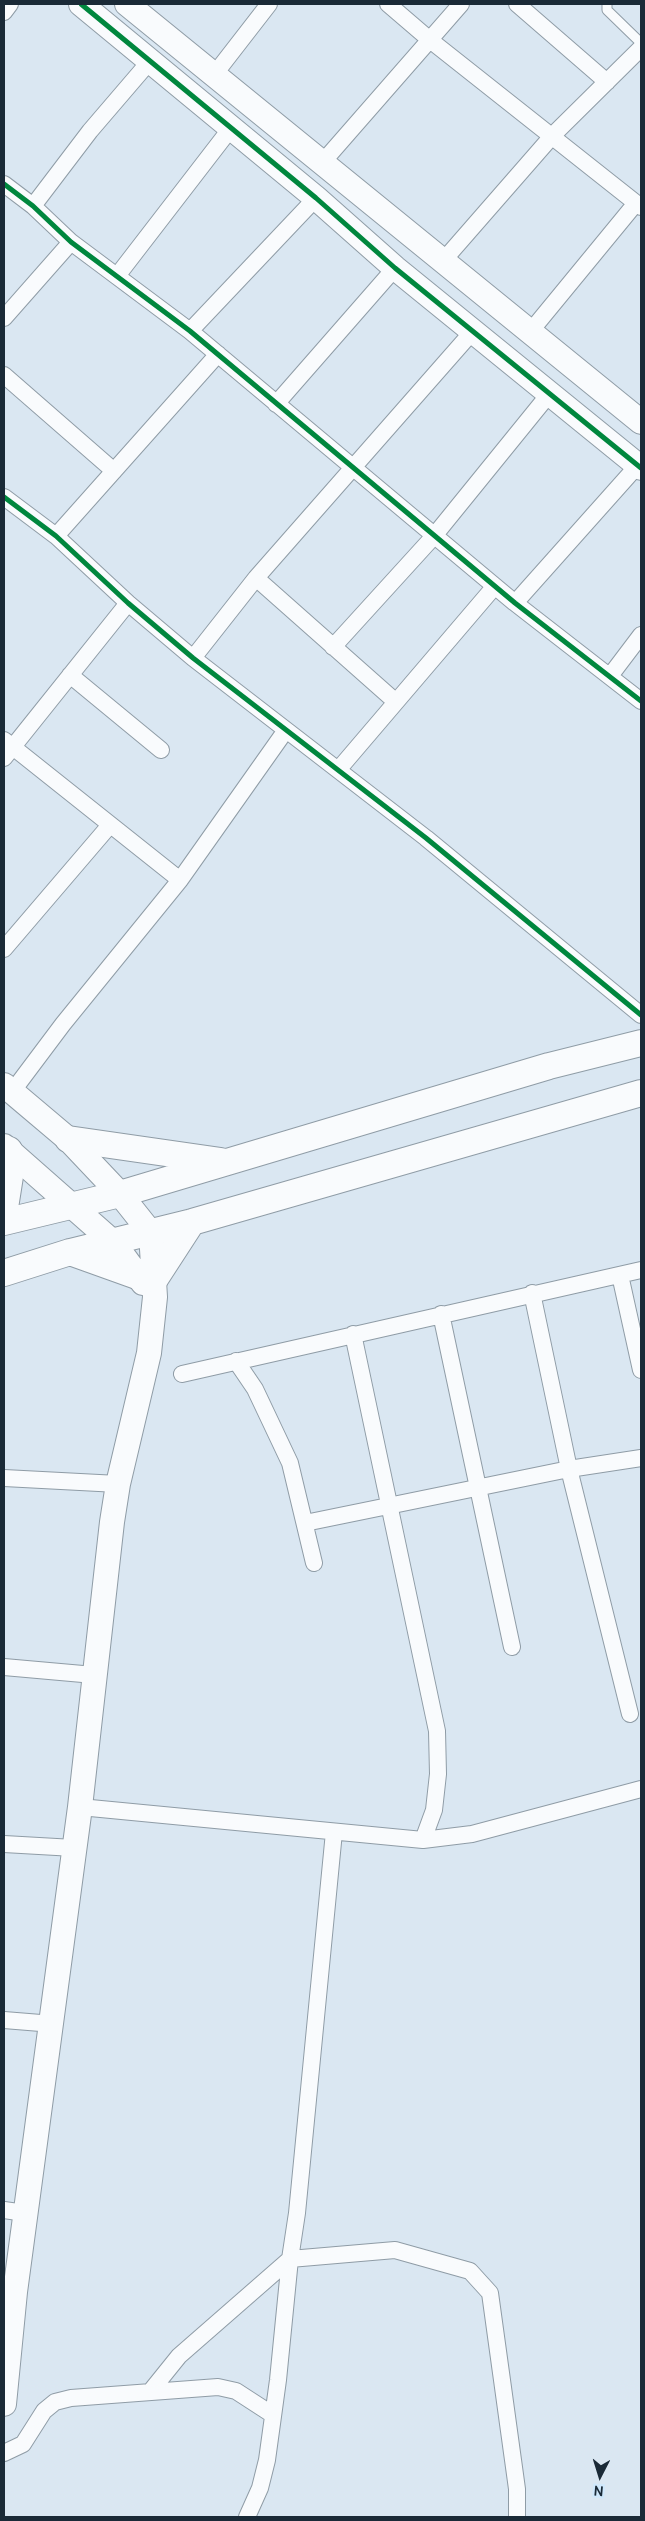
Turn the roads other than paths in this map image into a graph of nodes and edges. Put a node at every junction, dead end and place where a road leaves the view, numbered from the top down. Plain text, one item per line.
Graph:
1 (10, 4) edge
2 (81, 4) edge
3 (269, 4) edge
4 (388, 4) edge
5 (461, 4) edge
6 (517, 4) edge
7 (608, 4) edge
8 (131, 5) edge
9 (4, 12) edge
10 (430, 40) junction
11 (641, 43) edge
12 (641, 48) edge
13 (150, 61) junction
14 (214, 75) junction
15 (607, 82) junction
16 (231, 128) junction
17 (553, 136) junction
18 (322, 163) junction
19 (4, 184) edge
20 (316, 198) junction
21 (639, 205) edge
22 (33, 206) junction
23 (71, 242) junction
24 (443, 261) junction
25 (395, 268) junction
26 (117, 276) junction
27 (4, 318) edge
28 (190, 331) junction
29 (473, 331) junction
30 (530, 332) junction
31 (218, 354) junction
32 (4, 375) edge
33 (550, 393) junction
34 (276, 404) junction
35 (641, 422) edge
36 (640, 466) edge
37 (352, 468) junction
38 (114, 471) junction
39 (4, 497) edge
40 (56, 536) junction
41 (434, 536) junction
42 (256, 578) junction
43 (495, 586) junction
44 (128, 603) junction
45 (515, 603) junction
46 (641, 635) edge
47 (333, 646) junction
48 (193, 658) junction
49 (70, 675) junction
50 (610, 676) junction
51 (641, 701) edge
52 (396, 702) junction
53 (286, 730) junction
54 (6, 748) edge
55 (161, 750) dead end
56 (338, 770) junction
57 (110, 825) junction
58 (180, 880) junction
59 (4, 949) edge
60 (641, 1015) edge
61 (641, 1043) edge
62 (8, 1089) edge
63 (641, 1093) edge
64 (68, 1139) junction
65 (7, 1148) edge
66 (232, 1163) junction
67 (120, 1194) junction
68 (73, 1205) junction
69 (4, 1214) edge
70 (4, 1222) edge
71 (192, 1222) junction
72 (151, 1233) junction
73 (114, 1243) junction
74 (70, 1252) junction
75 (641, 1270) edge
76 (4, 1273) edge
77 (620, 1275) junction
78 (149, 1284) junction
79 (532, 1293) junction
80 (441, 1314) junction
81 (353, 1334) junction
82 (236, 1361) junction
83 (641, 1370) edge
84 (182, 1374) dead end
85 (641, 1458) edge
86 (569, 1469) junction
87 (4, 1478) edge
88 (118, 1484) junction
89 (478, 1488) junction
90 (388, 1506) junction
91 (305, 1523) junction
92 (314, 1562) dead end
93 (512, 1647) dead end
94 (4, 1667) edge
95 (94, 1675) junction
96 (630, 1714) dead end
97 (641, 1789) edge
98 (80, 1806) junction
99 (334, 1832) junction
100 (423, 1840) junction
101 (4, 1844) edge
102 (74, 1848) junction
103 (4, 2020) edge
104 (52, 2024) junction
105 (15, 2211) edge
106 (290, 2259) junction
107 (5, 2378) edge
108 (150, 2392) junction
109 (4, 2404) edge
110 (273, 2415) junction
111 (4, 2453) edge
112 (247, 2517) edge
113 (518, 2517) edge

1 - 9 street
2 - 13 main road
3 - 14 street
4 - 10 street
5 - 10 street
6 - 15 street
7 - 11 lane
8 - 14 main road
10 - 17 street
10 - 18 street
12 - 15 street
13 - 16 main road
13 - 22 street
14 - 18 main road
15 - 17 street
16 - 20 main road
16 - 26 street
17 - 21 street
17 - 24 street
18 - 24 main road
19 - 22 street
20 - 25 main road
20 - 28 street
21 - 30 street
22 - 23 street
23 - 26 street
23 - 27 street
24 - 30 main road
25 - 29 main road
25 - 34 street
26 - 28 street
28 - 31 street
29 - 33 main road
29 - 37 street
30 - 35 main road
31 - 34 street
31 - 38 street
32 - 38 street
33 - 36 main road
33 - 41 street
34 - 37 street
36 - 45 street
37 - 41 street
37 - 42 street
38 - 40 street
39 - 40 street
40 - 44 street
41 - 43 street
41 - 47 street
42 - 47 street
42 - 48 street
43 - 45 street
43 - 52 street
44 - 48 street
44 - 49 street
45 - 50 street
46 - 50 street
47 - 52 street
48 - 53 street
49 - 54 street
49 - 55 street
50 - 51 street
52 - 56 street
53 - 56 street
53 - 58 street
54 - 57 street
56 - 60 street
57 - 58 street
57 - 59 street
58 - 62 street
61 - 66 main road
62 - 64 main road
63 - 71 main road
64 - 66 main road
64 - 67 main road
65 - 68 main road
65 - 69 main road
66 - 67 main road
67 - 68 main road
67 - 72 main road
68 - 70 main road
68 - 73 main road
71 - 72 main road
71 - 78 main road
72 - 73 main road
72 - 78 main road
73 - 74 main road
73 - 78 main road
74 - 76 main road
74 - 78 main road
75 - 77 street
77 - 79 street
77 - 83 street
78 - 88 main road
79 - 80 street
79 - 86 street
80 - 81 street
80 - 89 street
81 - 82 street
81 - 90 street
82 - 84 street
82 - 91 street
85 - 86 street
86 - 89 street
86 - 96 street
87 - 88 street
88 - 95 main road
89 - 90 street
89 - 93 street
90 - 91 street
90 - 100 street
91 - 92 street
94 - 95 street
95 - 98 main road
97 - 100 street
98 - 99 street
98 - 102 main road
99 - 100 street
99 - 106 street
101 - 102 street
102 - 104 main road
103 - 104 street
104 - 105 main road
105 - 107 main road
106 - 108 street
106 - 110 street
106 - 113 street
107 - 109 main road
108 - 110 street
108 - 111 street
110 - 112 street

